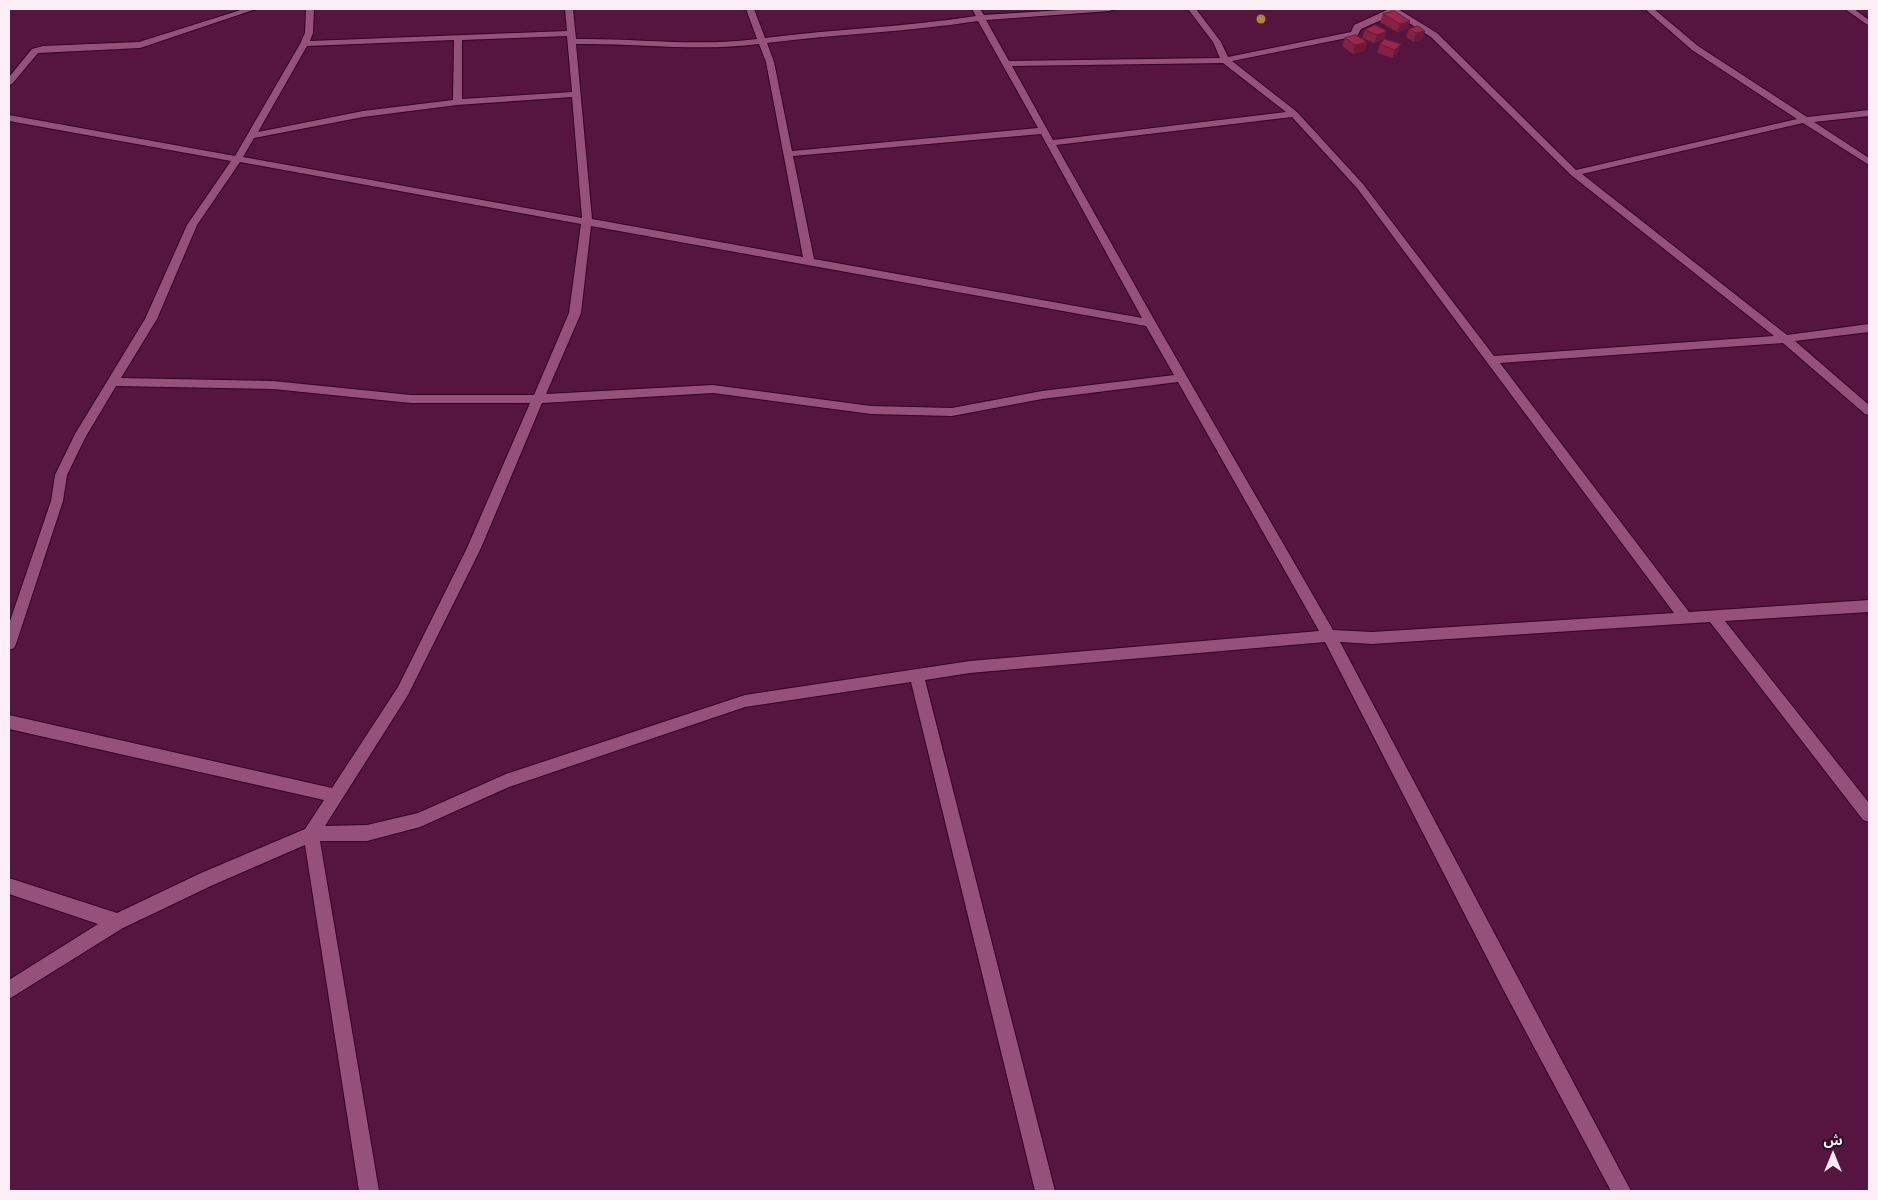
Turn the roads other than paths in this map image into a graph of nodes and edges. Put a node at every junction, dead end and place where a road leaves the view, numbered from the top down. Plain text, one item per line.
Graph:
1 (252, 9) edge
2 (310, 9) edge
3 (569, 9) edge
4 (750, 9) edge
5 (1110, 9) edge
6 (1192, 9) edge
7 (1649, 9) edge
8 (1849, 9) edge
9 (1394, 10) edge
10 (978, 13) edge
11 (1869, 24) edge
12 (458, 38) junction
13 (572, 38) junction
14 (763, 41) junction
15 (304, 44) junction
16 (1226, 60) junction
17 (1005, 64) junction
18 (9, 82) edge
19 (576, 94) junction
20 (458, 102) junction
21 (1869, 113) edge
22 (1294, 114) junction
23 (9, 118) edge
24 (1805, 120) junction
25 (1042, 131) junction
26 (251, 136) junction
27 (1049, 143) junction
28 (788, 154) junction
29 (238, 158) junction
30 (1869, 162) edge
31 (1574, 173) junction
32 (587, 221) junction
33 (810, 262) junction
34 (1150, 323) junction
35 (1869, 328) edge
36 (1785, 339) junction
37 (1493, 360) junction
38 (1181, 378) junction
39 (113, 382) junction
40 (538, 399) junction
41 (1869, 411) edge
42 (1869, 606) edge
43 (1713, 616) junction
44 (1686, 618) junction
45 (1329, 636) junction
46 (9, 644) edge
47 (916, 675) junction
48 (9, 722) edge
49 (336, 796) junction
50 (1869, 815) edge
51 (311, 834) junction
52 (9, 886) edge
53 (118, 922) junction
54 (9, 990) edge
55 (369, 1191) edge
56 (1045, 1191) edge
57 (1621, 1191) edge

1 - 18 street
2 - 15 street
3 - 13 street
4 - 14 street
5 - 10 street
6 - 16 street
7 - 24 street
8 - 11 street
9 - 16 street
9 - 31 street
10 - 14 street
10 - 17 street
12 - 13 street
12 - 15 street
12 - 20 street
13 - 14 street
13 - 19 street
14 - 28 street
15 - 26 street
16 - 17 street
16 - 22 street
17 - 25 street
19 - 20 street
19 - 32 street
20 - 26 street
21 - 24 street
22 - 27 street
22 - 37 street
23 - 29 street
24 - 30 street
24 - 31 street
25 - 27 street
25 - 28 street
26 - 29 street
27 - 34 street
28 - 33 street
29 - 32 street
29 - 39 street
31 - 36 street
32 - 33 street
32 - 40 street
33 - 34 street
34 - 38 street
35 - 36 street
36 - 37 street
36 - 41 street
37 - 44 street
38 - 40 street
38 - 45 street
39 - 40 street
39 - 46 street
40 - 49 street
42 - 43 street
43 - 44 street
43 - 50 street
44 - 45 street
45 - 47 street
45 - 57 street
47 - 51 street
47 - 56 street
48 - 49 street
49 - 51 street
51 - 53 street
51 - 55 street
52 - 53 street
53 - 54 street

